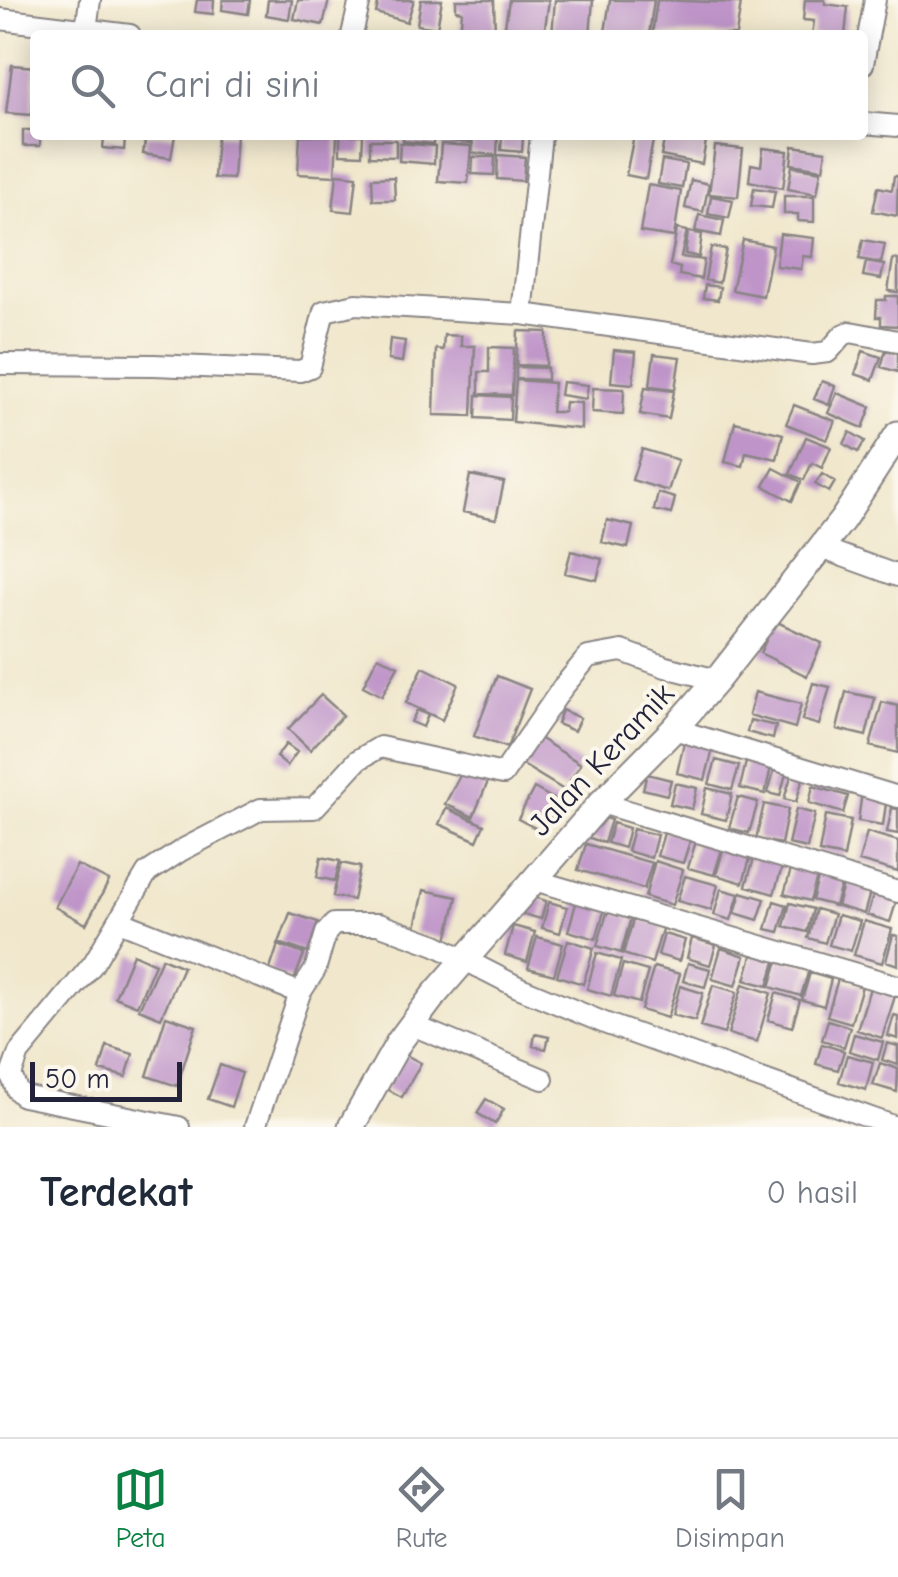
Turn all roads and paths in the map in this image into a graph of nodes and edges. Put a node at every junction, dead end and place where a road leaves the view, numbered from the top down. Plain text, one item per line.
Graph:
1 (90, 0) edge
2 (360, 0) edge
3 (875, 0) edge
4 (0, 19) edge
5 (86, 30) joint
6 (353, 30) edge
7 (868, 37) edge
8 (868, 123) edge
9 (898, 126) edge
10 (540, 140) edge
11 (522, 314) junction
12 (898, 342) edge
13 (0, 364) edge
14 (898, 434) edge
15 (821, 548) junction
16 (898, 576) edge
17 (717, 680) junction
18 (674, 730) junction
19 (898, 797) edge
20 (600, 803) junction
21 (534, 880) junction
22 (898, 892) edge
23 (119, 921) junction
24 (464, 960) junction
25 (898, 986) edge
26 (300, 993) junction
27 (412, 1025) junction
28 (543, 1079) dead end
29 (179, 1127) edge
30 (254, 1127) edge
31 (351, 1127) edge
32 (896, 1127) edge

1 - 5 street
2 - 6 street
3 - 7 street
4 - 5 street
8 - 9 street
10 - 11 street
11 - 12 street
11 - 13 street
14 - 15 street, Jalan Keramik
15 - 16 street
15 - 17 street, Jalan Keramik
17 - 18 street, Jalan Keramik
17 - 23 street
18 - 19 street
18 - 20 street, Jalan Keramik
20 - 21 street, Jalan Keramik
20 - 22 street
21 - 24 street, Jalan Keramik
21 - 25 street
23 - 26 street
23 - 29 street
24 - 26 street
24 - 27 street, Jalan Keramik
24 - 32 street
26 - 30 street
27 - 28 street
27 - 31 street, Jalan Keramik

